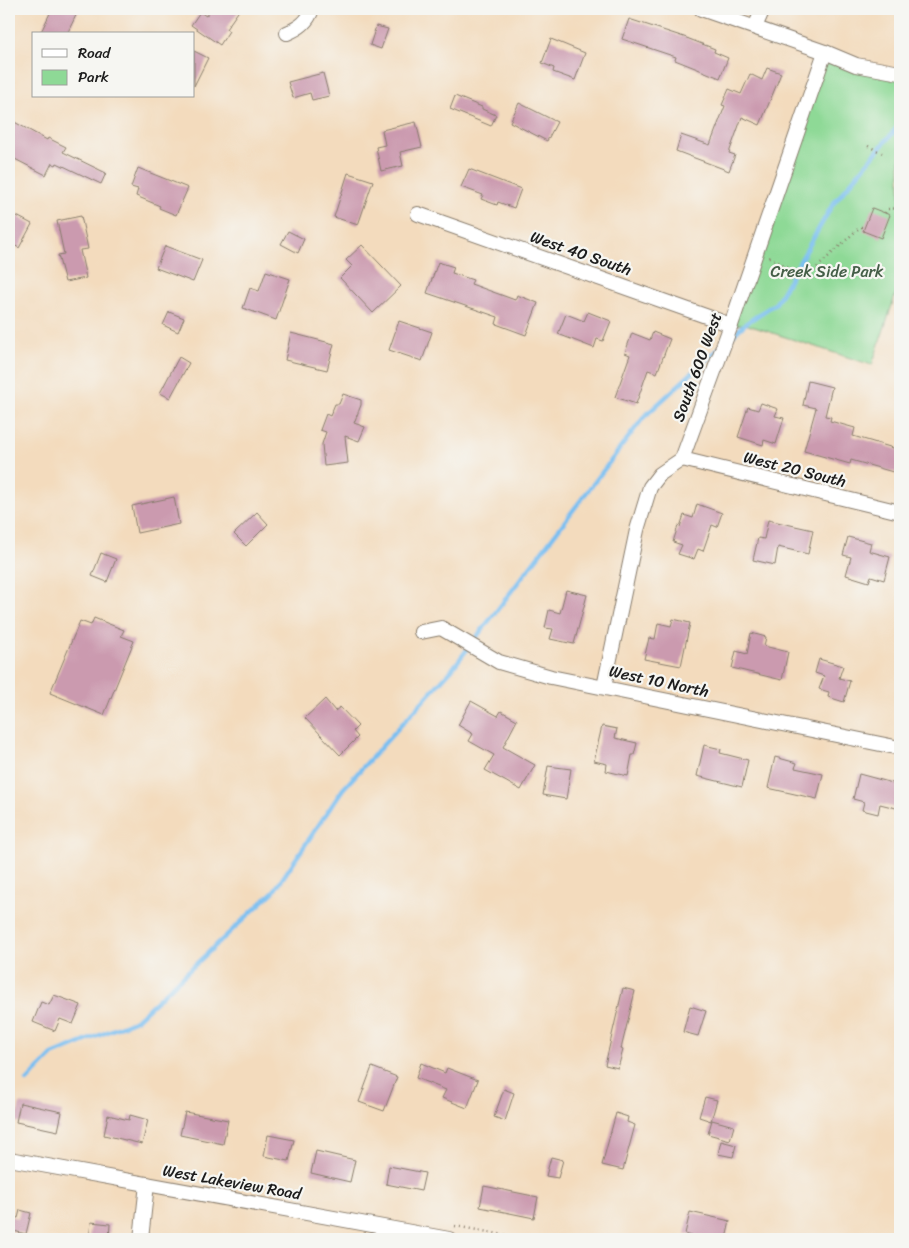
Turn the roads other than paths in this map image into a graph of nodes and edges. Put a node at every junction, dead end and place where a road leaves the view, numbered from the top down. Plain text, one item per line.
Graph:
1 (312, 9) edge
2 (701, 9) edge
3 (763, 9) edge
4 (755, 27) junction
5 (287, 33) dead end
6 (824, 52) junction
7 (900, 73) edge
8 (418, 214) dead end
9 (731, 325) junction
10 (682, 459) junction
11 (900, 512) edge
12 (421, 632) dead end
13 (604, 688) junction
14 (900, 748) edge
15 (9, 1159) edge
16 (147, 1184) junction
17 (141, 1239) edge
18 (449, 1239) edge

1 - 5 street
2 - 4 street
3 - 4 street
4 - 6 street
6 - 7 street
6 - 9 street, South 600 West
8 - 9 street, West 40 South
9 - 10 street, South 600 West
10 - 11 street, West 20 South
10 - 13 street
12 - 13 street, West 10 North
13 - 14 street, West 10 North
15 - 16 street, West Lakeview Road
16 - 17 street
16 - 18 street, West Lakeview Road

